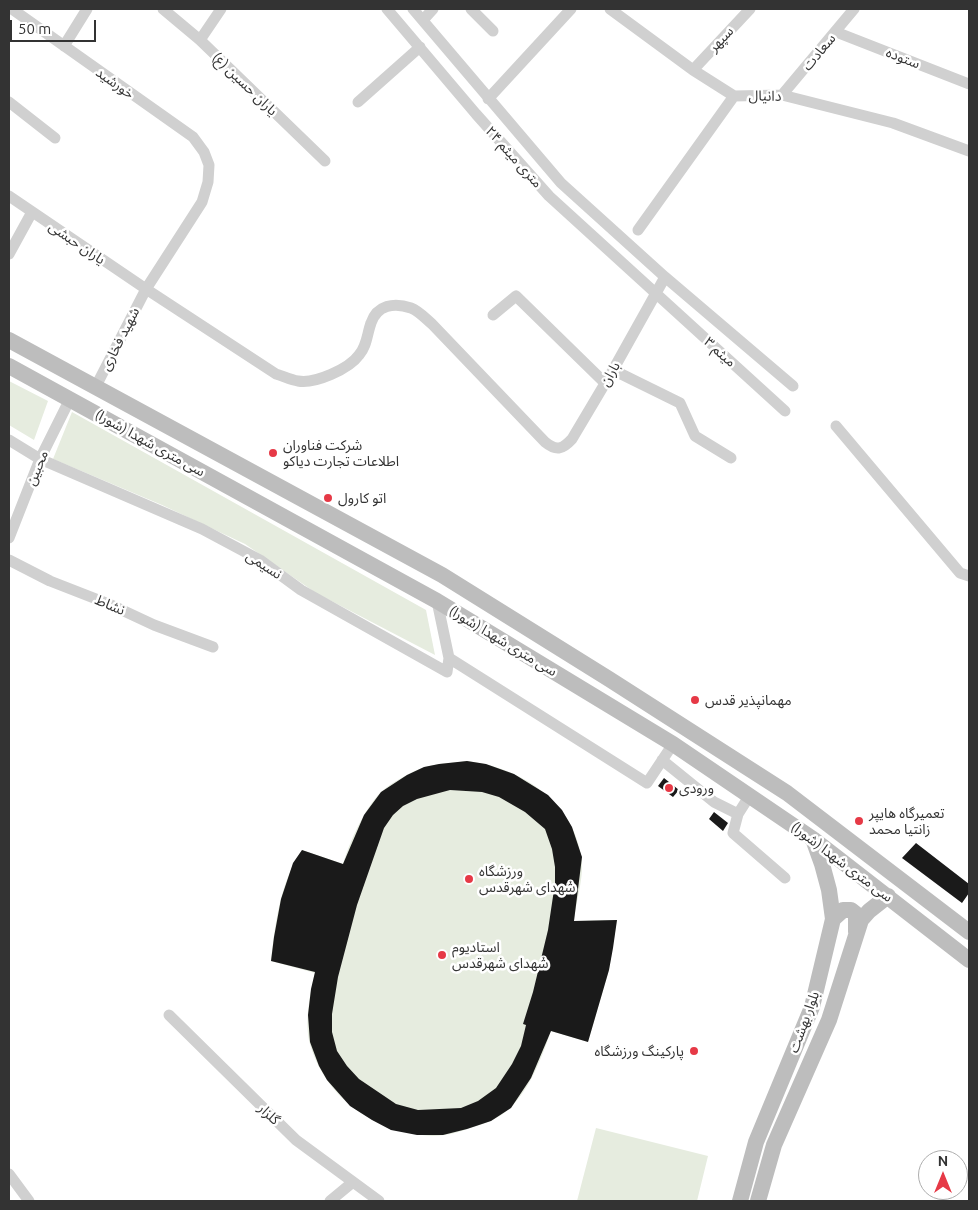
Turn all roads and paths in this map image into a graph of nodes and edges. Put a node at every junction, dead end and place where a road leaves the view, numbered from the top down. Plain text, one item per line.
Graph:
1 (12, 9) edge
2 (87, 9) edge
3 (163, 9) edge
4 (220, 9) edge
5 (387, 9) edge
6 (413, 9) edge
7 (432, 9) edge
8 (471, 9) edge
9 (571, 9) edge
10 (610, 9) edge
11 (750, 9) edge
12 (854, 9) edge
13 (423, 20) junction
14 (493, 30) dead end
15 (836, 32) junction
16 (200, 40) junction
17 (64, 46) junction
18 (420, 47) junction
19 (692, 70) junction
20 (969, 84) edge
21 (782, 95) junction
22 (734, 96) junction
23 (488, 99) junction
24 (9, 102) edge
25 (358, 102) dead end
26 (55, 138) dead end
27 (969, 151) edge
28 (325, 161) dead end
29 (209, 165) joint
30 (561, 183) junction
31 (9, 196) edge
32 (550, 196) junction
33 (32, 212) junction
34 (638, 230) dead end
35 (9, 254) edge
36 (664, 277) junction
37 (146, 290) junction
38 (655, 293) junction
39 (493, 315) dead end
40 (9, 340) edge
41 (9, 366) edge
42 (613, 370) junction
43 (605, 383) junction
44 (793, 386) dead end
45 (95, 388) junction
46 (70, 399) junction
47 (785, 410) dead end
48 (836, 426) dead end
49 (9, 440) edge
50 (558, 448) joint
51 (730, 458) dead end
52 (40, 459) junction
53 (9, 538) edge
54 (9, 560) edge
55 (442, 575) junction
56 (969, 576) edge
57 (437, 600) junction
58 (213, 647) dead end
59 (449, 658) junction
60 (673, 744) junction
61 (662, 760) junction
62 (750, 795) junction
63 (738, 814) junction
64 (813, 839) junction
65 (785, 878) dead end
66 (888, 896) junction
67 (833, 919) junction
68 (856, 932) junction
69 (969, 932) edge
70 (969, 960) edge
71 (168, 1015) dead end
72 (758, 1137) junction
73 (774, 1145) junction
74 (9, 1174) edge
75 (353, 1182) junction
76 (29, 1201) edge
77 (330, 1201) edge
78 (379, 1201) edge
79 (740, 1201) edge
80 (758, 1201) edge

1 - 17 street, خورشید
2 - 17 street
3 - 16 street, یاران حسین (ع)
4 - 16 street
5 - 18 street, ۲۴ متری میثم
6 - 13 street, ۲۴ متری میثم
7 - 13 street
8 - 14 street
9 - 23 street
10 - 19 street, دانیال
11 - 19 street, سپهر
12 - 15 street, سعادت
13 - 23 street, ۲۴ متری میثم
15 - 20 street, ستوده
15 - 21 street, سعادت
16 - 28 street, یاران حسین (ع)
17 - 29 street, خورشید
18 - 25 street
18 - 32 street, ۲۴ متری میثم
19 - 22 street, دانیال
21 - 22 street, دانیال
21 - 27 street, دانیال
22 - 34 street
23 - 30 street, ۲۴ متری میثم
24 - 26 street
29 - 37 street, شهید فخاری
30 - 32 street
30 - 36 street, ۲۴ متری میثم
31 - 33 street, یاران حبشی
32 - 38 street, ۲۴ متری میثم
33 - 35 street
33 - 37 street, یاران حبشی
36 - 38 street, باران
36 - 44 street, میثم ۳
37 - 45 street, شهید فخاری
37 - 50 street, یاران حبشی
38 - 42 street, باران
38 - 47 street, میثم ۳
39 - 43 street
40 - 45 main road, سی متری شهدا (شورا)
41 - 46 main road, سی متری شهدا (شورا)
42 - 43 street, باران
42 - 51 street
43 - 50 street, باران
45 - 55 main road, سی متری شهدا (شورا)
46 - 52 street, محبین
46 - 57 main road, سی متری شهدا (شورا)
48 - 56 street
49 - 52 street, نسیمی
52 - 53 street, محبین
52 - 59 street, نسیمی
54 - 58 street, نشاط
55 - 57 main road
55 - 69 main road, سی متری شهدا (شورا)
57 - 59 street
57 - 60 main road, سی متری شهدا (شورا)
59 - 61 street
60 - 61 street
60 - 62 main road, سی متری شهدا (شورا)
61 - 63 street
62 - 63 street
62 - 64 main road, سی متری شهدا (شورا)
63 - 65 street
64 - 66 main road, سی متری شهدا (شورا)
64 - 67 main road, بلوار بهشت
66 - 68 main road, بلوار بهشت
66 - 70 main road, سی متری شهدا (شورا)
67 - 68 main road
67 - 72 main road, بلوار بهشت
68 - 73 main road, بلوار بهشت
71 - 75 street, گلزار
72 - 73 main road
72 - 79 main road, بلوار بهشت
73 - 80 main road, بلوار بهشت
74 - 76 street
75 - 77 street
75 - 78 street, گلزار

